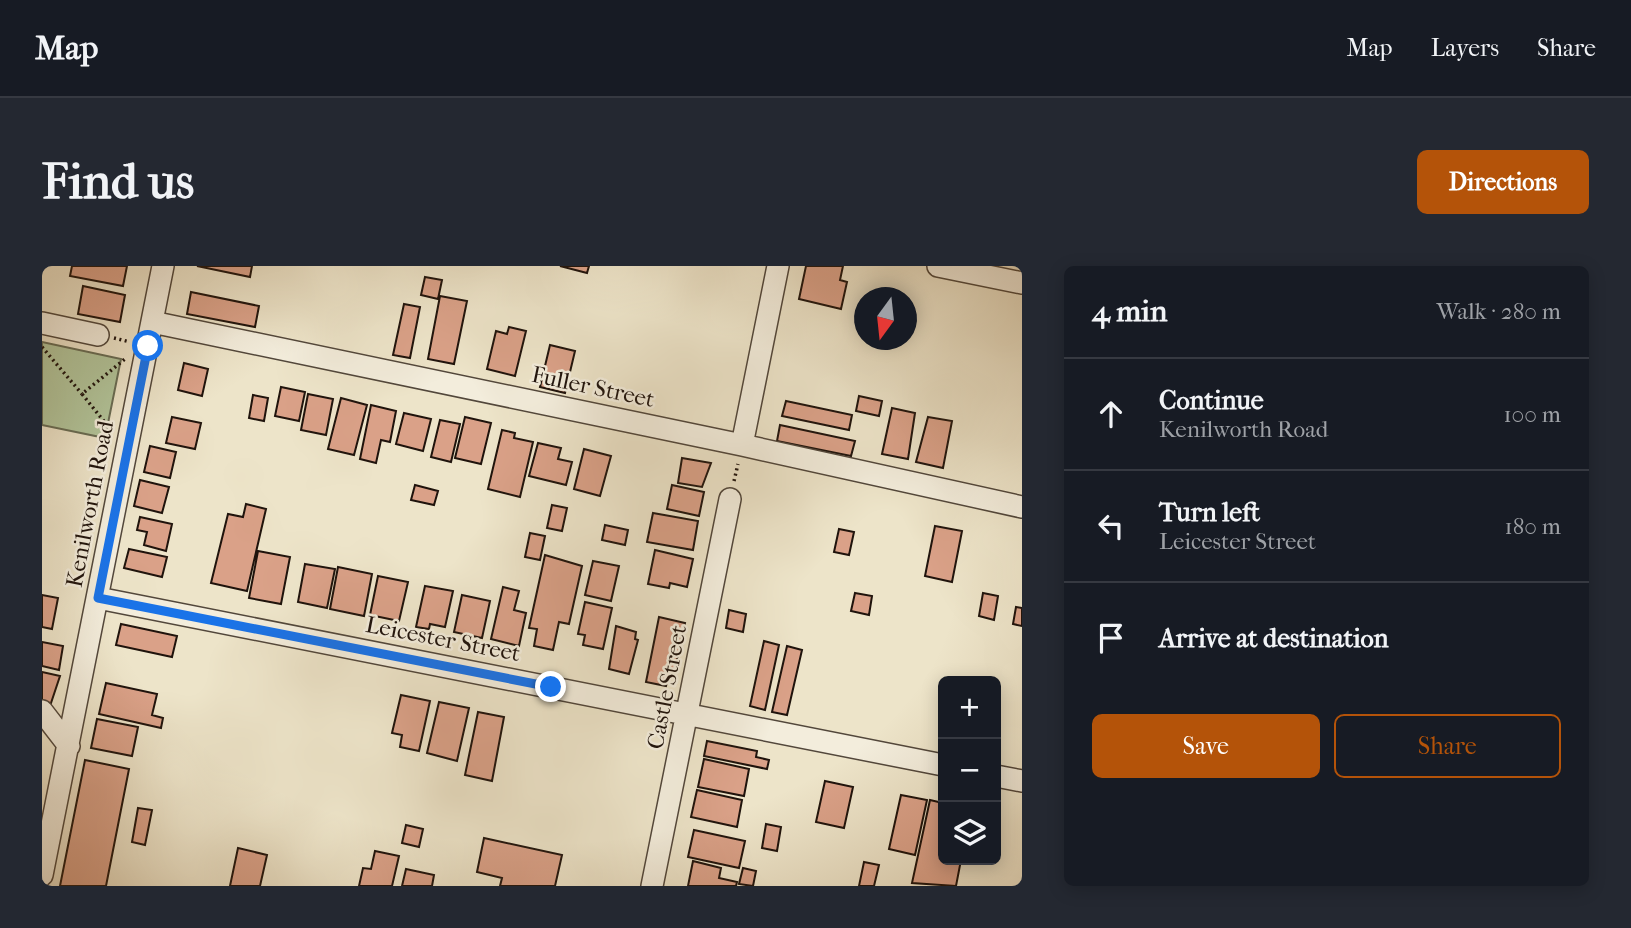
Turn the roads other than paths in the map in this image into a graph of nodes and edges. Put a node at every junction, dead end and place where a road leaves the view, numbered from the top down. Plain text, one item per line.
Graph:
1 (163, 266) edge
2 (778, 266) edge
3 (938, 266) edge
4 (1022, 283) edge
5 (152, 322) junction
6 (42, 323) edge
7 (98, 335) road end
8 (742, 445) junction
9 (730, 499) road end
10 (1022, 507) edge
11 (98, 598) junction
12 (42, 711) edge
13 (689, 714) junction
14 (69, 746) junction
15 (938, 764) edge
16 (1001, 776) edge
17 (1022, 781) edge
18 (42, 875) edge
19 (652, 886) edge

1 - 5 street, Kenilworth Road
2 - 8 street
3 - 4 street
5 - 8 street, Fuller Street
5 - 11 street, Kenilworth Road
6 - 7 street
8 - 10 street, Fuller Street
9 - 13 street, Castle Street
11 - 13 street, Leicester Street
11 - 14 street, Kenilworth Road
12 - 14 street
13 - 15 street, Leicester Street
13 - 19 street, Castle Street
14 - 18 street, Kenilworth Road
16 - 17 street

